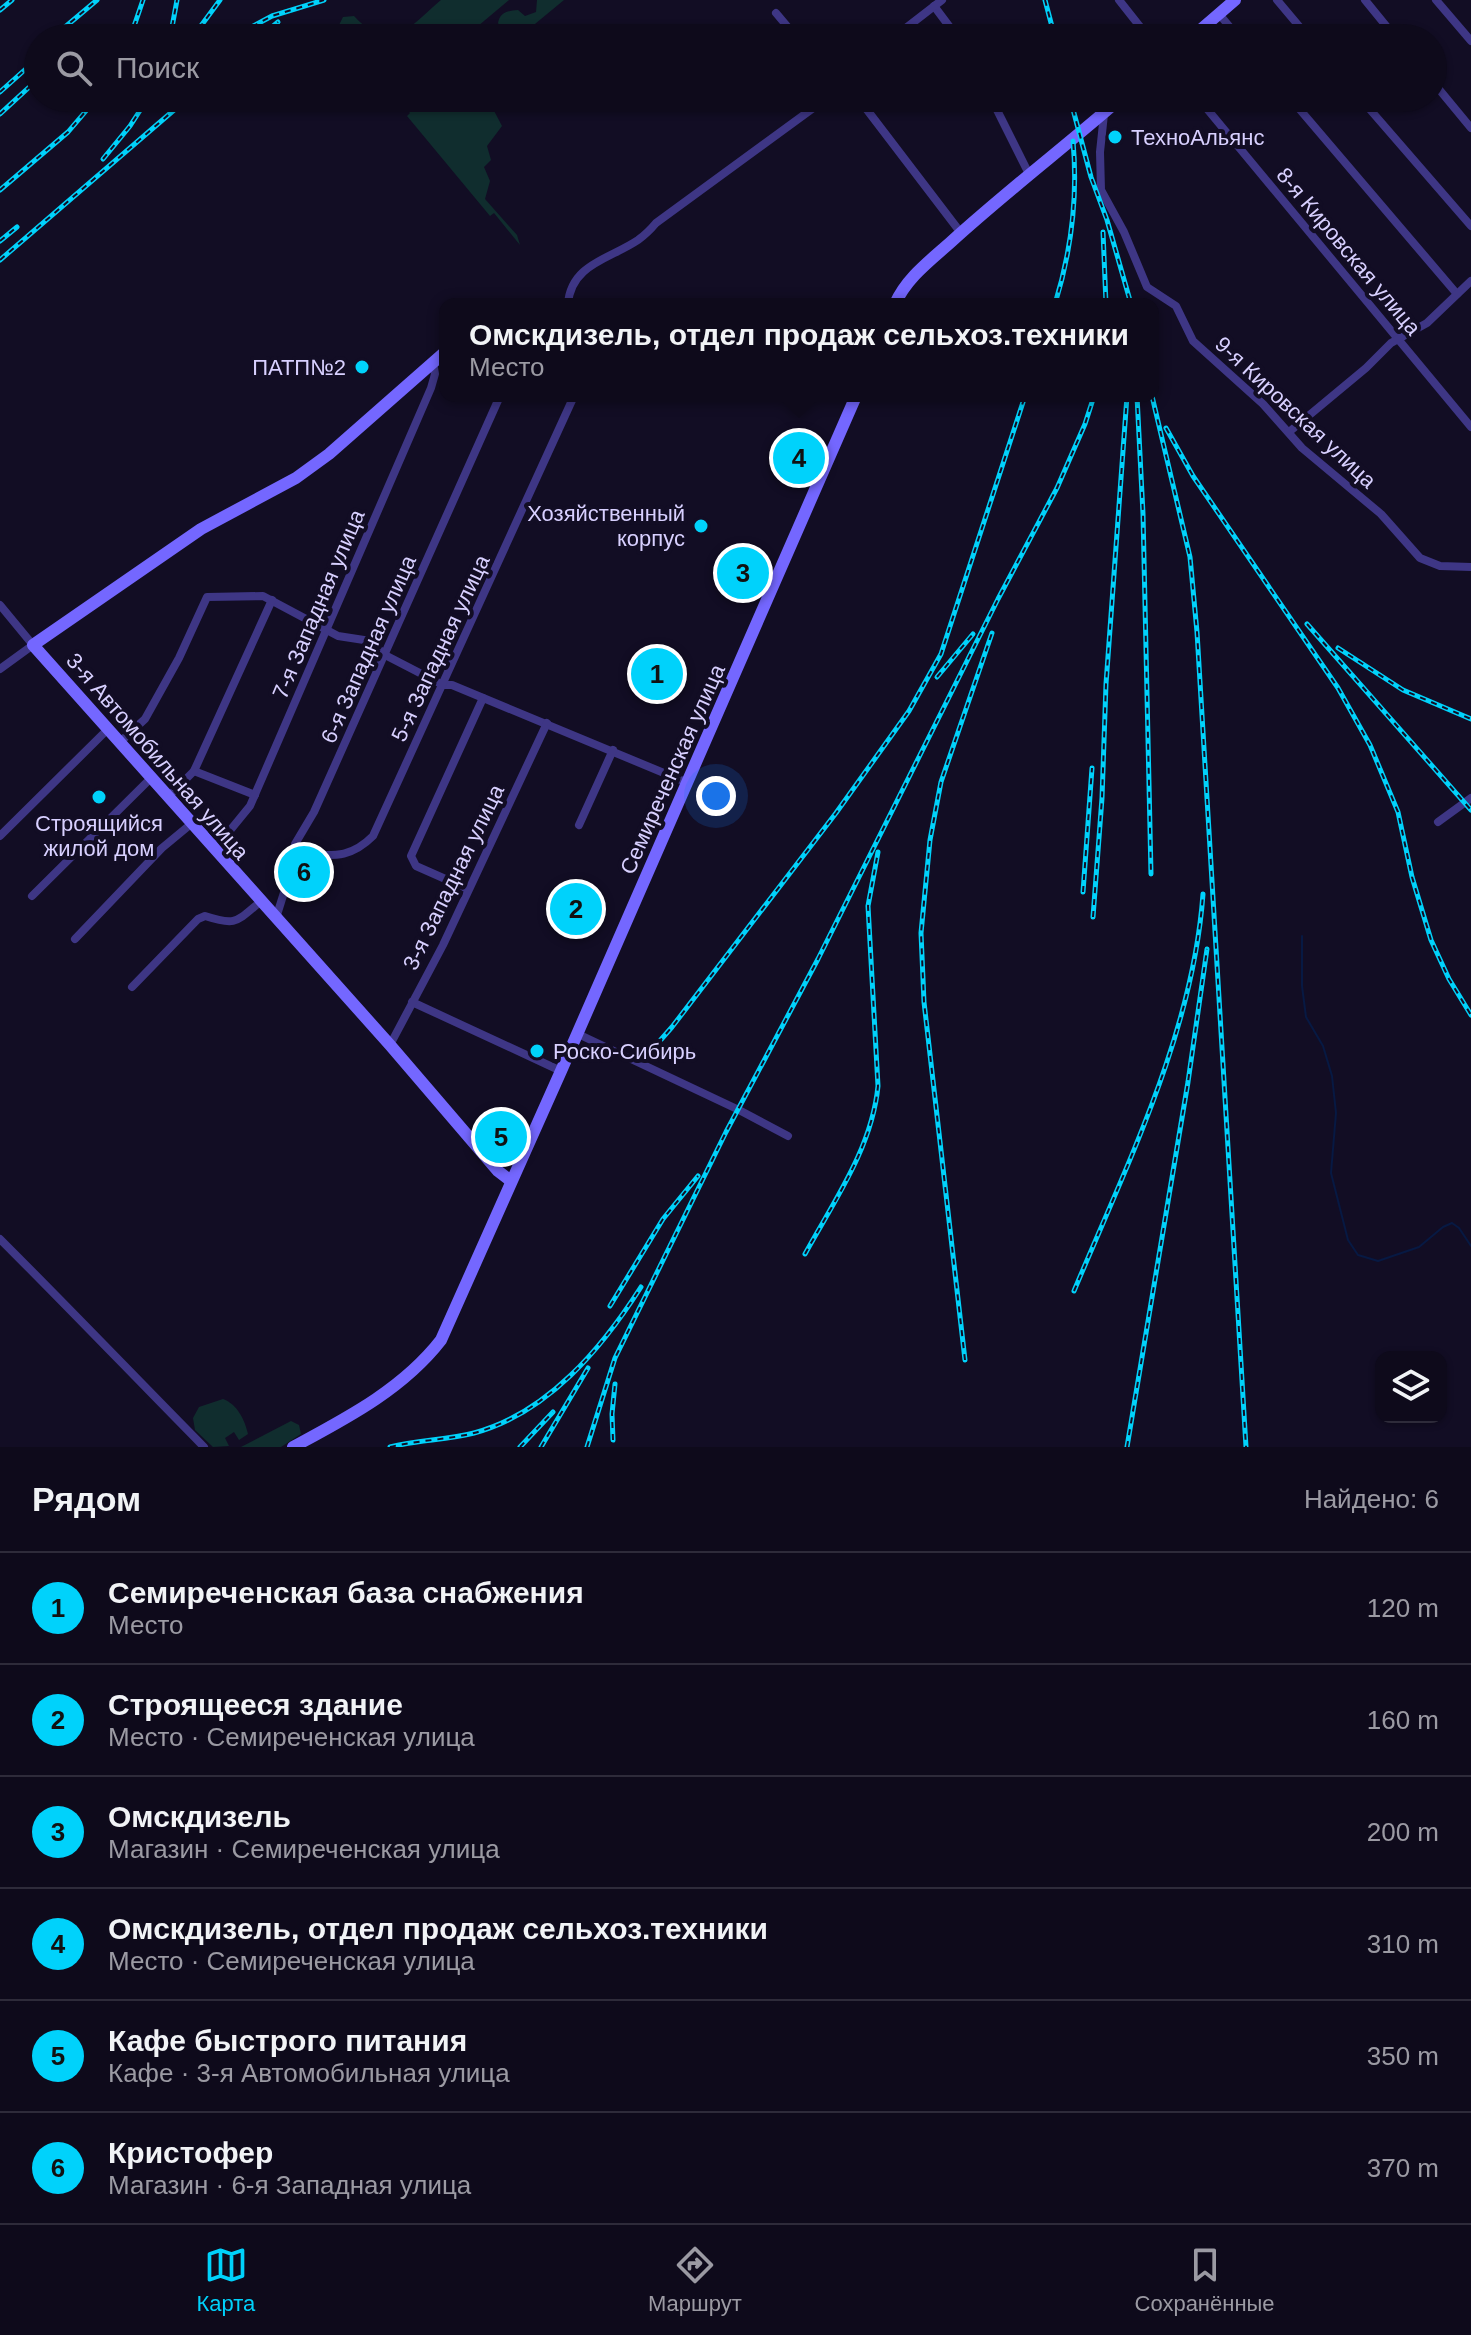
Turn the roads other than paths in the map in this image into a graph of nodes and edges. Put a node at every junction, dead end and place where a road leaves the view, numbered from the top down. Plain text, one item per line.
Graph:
1 (942, 0) edge
2 (1119, 0) edge
3 (1235, 0) edge
4 (1277, 0) edge
5 (1365, 0) edge
6 (1436, 0) edge
7 (934, 6) junction
8 (776, 13) dead end
9 (1219, 14) junction
10 (785, 24) edge
11 (911, 24) edge
12 (948, 24) edge
13 (1138, 24) edge
14 (1207, 24) edge
15 (1227, 24) edge
16 (1297, 24) edge
17 (1385, 24) edge
18 (1471, 41) edge
19 (1447, 99) edge
20 (808, 112) edge
21 (869, 112) edge
22 (998, 112) edge
23 (1210, 112) edge
24 (1302, 112) edge
25 (1372, 112) edge
26 (1104, 113) joint
27 (1471, 128) edge
28 (1029, 174) junction
29 (1471, 226) edge
30 (961, 233) junction
31 (1471, 281) edge
32 (1457, 294) junction
33 (568, 298) edge
34 (899, 298) edge
35 (1398, 338) junction
36 (439, 357) edge
37 (433, 362) junction
38 (497, 402) edge
39 (571, 402) edge
40 (853, 402) edge
41 (1471, 427) edge
42 (1289, 432) junction
43 (1471, 567) edge
44 (272, 600) junction
45 (0, 605) edge
46 (326, 631) junction
47 (33, 645) junction
48 (385, 655) junction
49 (0, 669) edge
50 (443, 685) junction
51 (483, 698) junction
52 (547, 723) junction
53 (107, 730) junction
54 (119, 743) junction
55 (613, 750) junction
56 (194, 771) junction
57 (151, 778) junction
58 (688, 783) junction
59 (255, 795) junction
60 (168, 797) junction
61 (1471, 798) edge
62 (1438, 822) dead end
63 (191, 824) junction
64 (579, 825) dead end
65 (0, 836) edge
66 (214, 850) junction
67 (294, 854) junction
68 (468, 889) junction
69 (32, 896) dead end
70 (260, 902) junction
71 (276, 919) junction
72 (75, 939) dead end
73 (132, 987) dead end
74 (412, 1002) junction
75 (578, 1034) junction
76 (390, 1045) junction
77 (561, 1071) junction
78 (788, 1136) dead end
79 (511, 1181) junction
80 (0, 1239) edge
81 (204, 1447) edge
82 (293, 1447) edge

1 - 7 street
2 - 13 street
3 - 9 main road
4 - 16 street
5 - 17 street
6 - 18 street
7 - 11 street
7 - 12 street
8 - 10 street
9 - 14 main road
9 - 15 street
19 - 27 street
20 - 33 street
21 - 30 street
22 - 28 street
23 - 35 street, 8-я Кировская улица
24 - 32 street
25 - 29 street
26 - 28 main road
26 - 42 street, 9-я Кировская улица
28 - 30 main road
30 - 34 main road
31 - 32 street
32 - 35 street
35 - 41 street, 8-я Кировская улица
35 - 42 street
36 - 37 main road
37 - 46 street, 7-я Западная улица
37 - 47 main road
38 - 48 street, 6-я Западная улица
39 - 50 street, 5-я Западная улица
40 - 58 main road, Семиреченская улица
42 - 43 street, 9-я Кировская улица
44 - 46 street
44 - 54 street
44 - 56 street
45 - 47 street, 3-я Автомобильная улица
46 - 48 street
46 - 59 street, 7-я Западная улица
47 - 49 street
47 - 53 main road, 3-я Автомобильная улица
48 - 50 street
48 - 67 street, 6-я Западная улица
50 - 51 street
50 - 67 street, 5-я Западная улица
51 - 52 street
51 - 68 street
52 - 55 street
52 - 68 street, 3-я Западная улица
53 - 54 main road, 3-я Автомобильная улица
53 - 65 street
54 - 57 main road, 3-я Автомобильная улица
55 - 58 street
55 - 64 street
56 - 59 street
56 - 60 street
57 - 60 main road, 3-я Автомобильная улица
57 - 69 street
58 - 75 main road, Семиреченская улица
59 - 66 street, 7-я Западная улица
60 - 63 main road, 3-я Автомобильная улица
61 - 62 street
63 - 66 main road, 3-я Автомобильная улица
63 - 72 street
66 - 70 main road, 3-я Автомобильная улица
67 - 71 street, 6-я Западная улица
68 - 74 street, 3-я Западная улица
70 - 71 main road, 3-я Автомобильная улица
70 - 73 street
71 - 76 main road, 3-я Автомобильная улица
74 - 76 street, 3-я Западная улица
74 - 77 street
75 - 77 main road, Семиреченская улица
75 - 78 street
76 - 79 main road, 3-я Автомобильная улица
77 - 79 main road, Семиреченская улица
79 - 82 main road, Семиреченская улица
80 - 81 street

